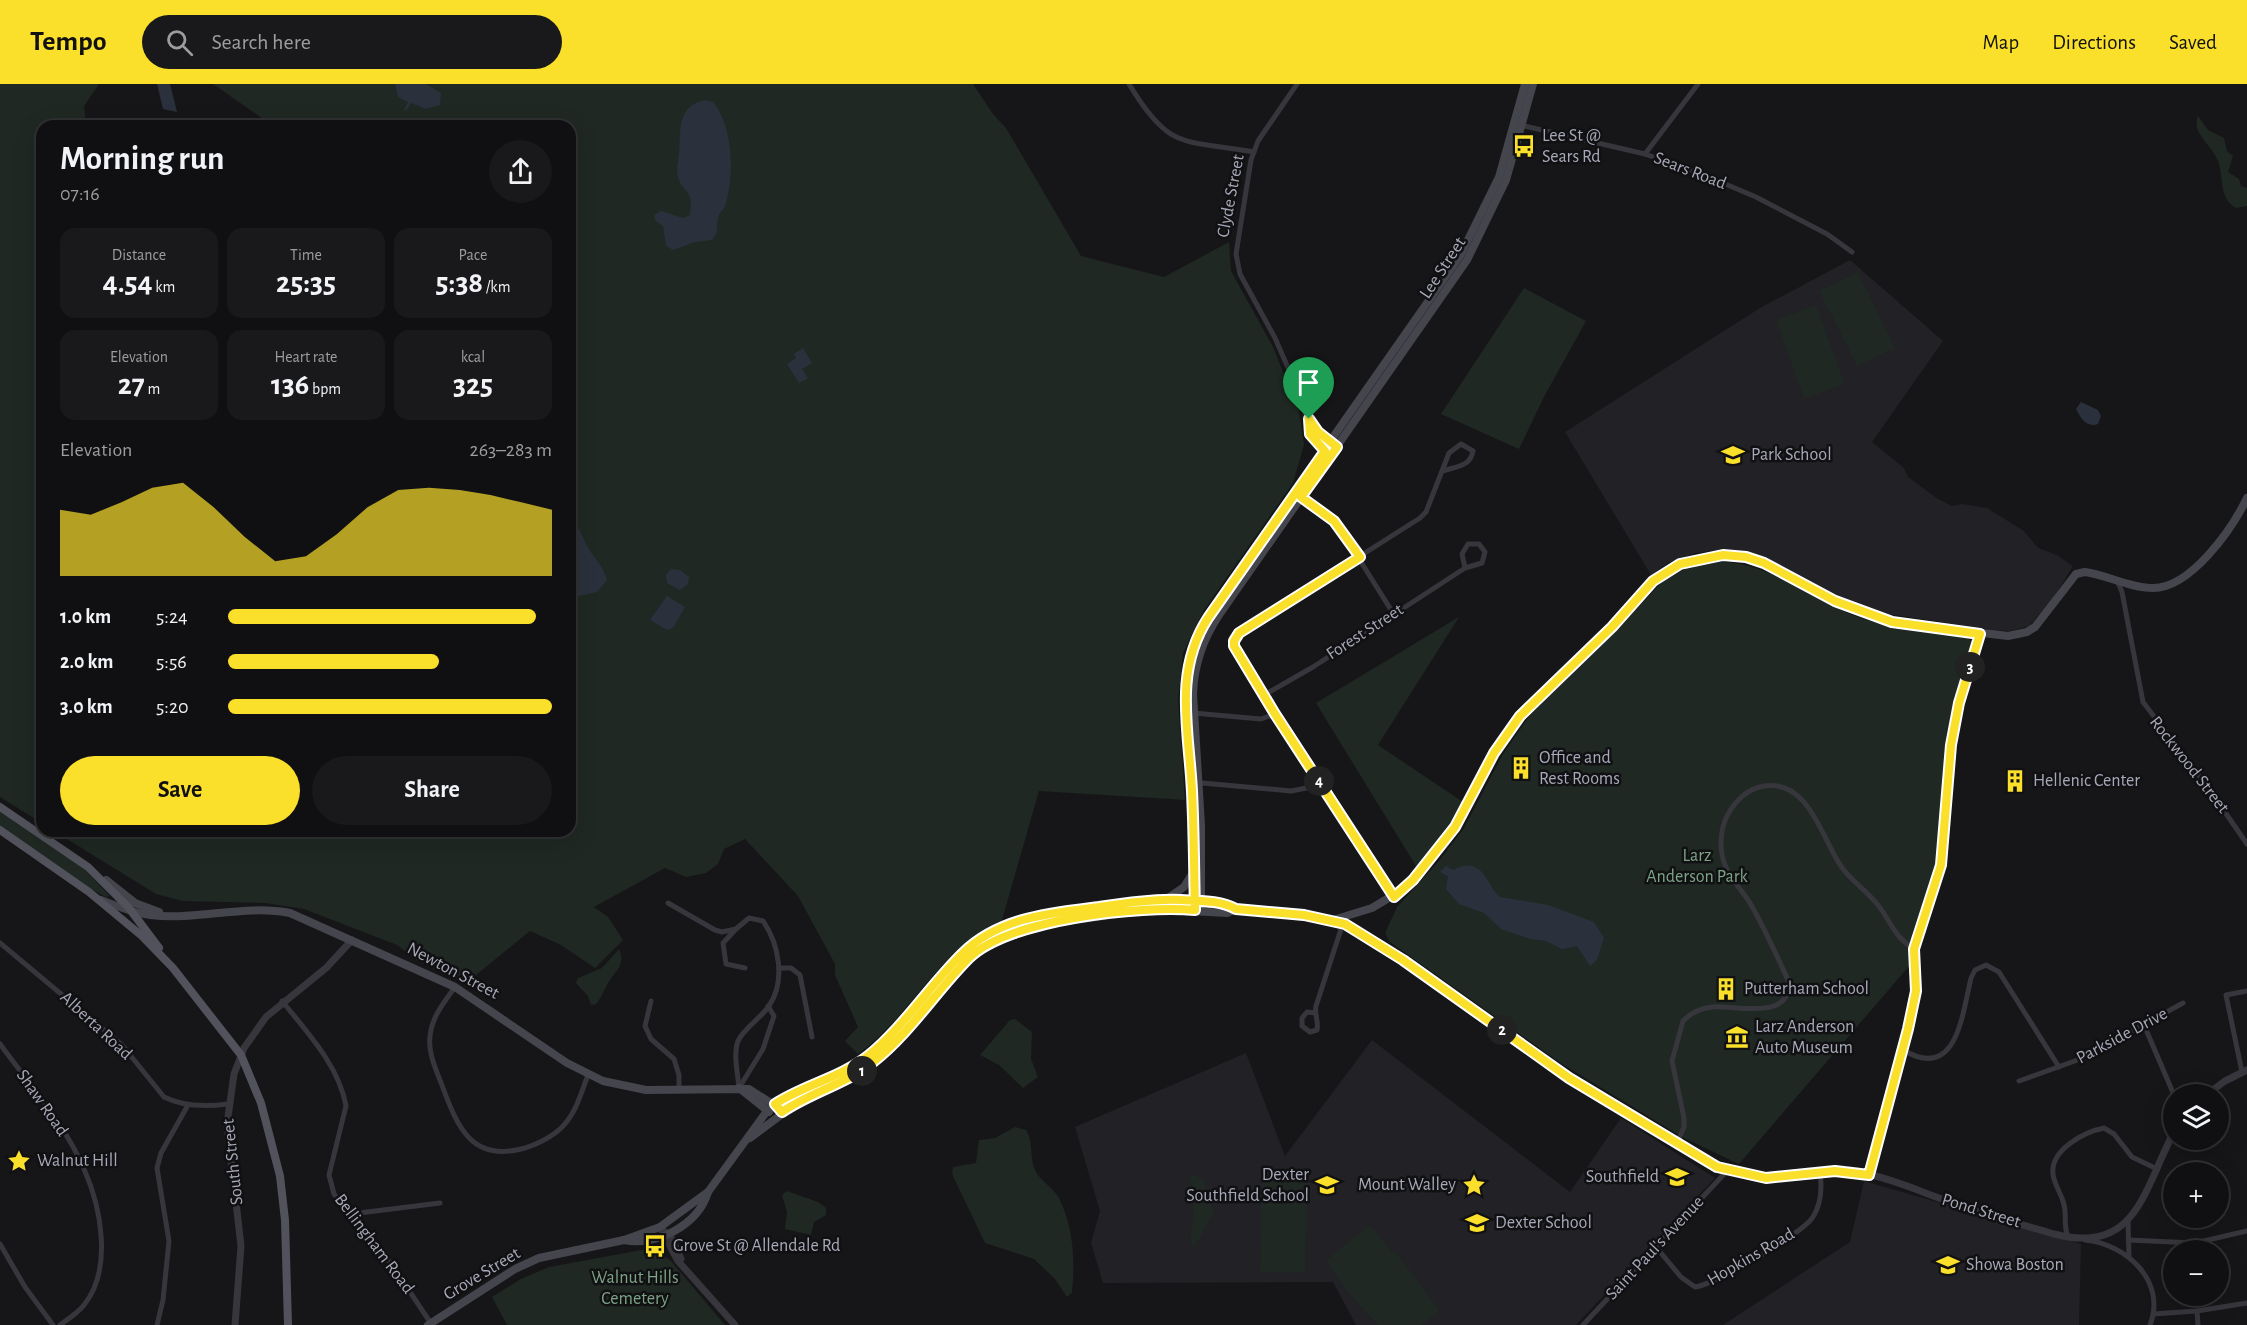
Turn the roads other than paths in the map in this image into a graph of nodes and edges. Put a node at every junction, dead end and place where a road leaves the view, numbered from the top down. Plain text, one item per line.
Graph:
1 (1129, 84) edge
2 (1297, 84) edge
3 (1525, 84) edge
4 (1533, 84) edge
5 (1698, 84) edge
6 (1519, 125) junction
7 (1254, 152) junction
8 (1645, 154) junction
9 (1852, 252) dead end
10 (1309, 419) junction
11 (1334, 444) junction
12 (1328, 453) junction
13 (1443, 471) junction
14 (1298, 495) junction
15 (2247, 498) edge
16 (1360, 557) junction
17 (1465, 568) junction
18 (2116, 578) junction
19 (1393, 613) junction
20 (1980, 634) junction
21 (1264, 695) junction
22 (1189, 713) junction
23 (1275, 714) junction
24 (1195, 782) junction
25 (1322, 785) junction
26 (0, 807) edge
27 (0, 830) edge
28 (36, 832) edge
29 (44, 837) edge
30 (2247, 844) edge
31 (88, 867) junction
32 (1195, 869) junction
33 (1394, 897) junction
34 (97, 898) junction
35 (1165, 899) junction
36 (1198, 901) junction
37 (668, 903) dead end
38 (1236, 909) junction
39 (1198, 910) junction
40 (132, 912) junction
41 (176, 915) junction
42 (1333, 920) junction
43 (1342, 923) junction
44 (736, 929) junction
45 (352, 940) junction
46 (0, 943) edge
47 (1914, 949) junction
48 (173, 968) junction
49 (745, 968) dead end
50 (779, 968) junction
51 (455, 987) junction
52 (2247, 991) edge
53 (282, 1001) junction
54 (651, 1001) dead end
55 (2183, 1003) dead end
56 (768, 1006) junction
57 (1315, 1012) dead end
58 (2144, 1025) junction
59 (812, 1037) dead end
60 (0, 1044) edge
61 (1903, 1050) junction
62 (241, 1055) junction
63 (2059, 1067) junction
64 (2244, 1071) edge
65 (588, 1075) junction
66 (2019, 1081) dead end
67 (2169, 1084) edge
68 (2223, 1084) edge
69 (739, 1088) junction
70 (679, 1090) junction
71 (228, 1104) junction
72 (775, 1104) junction
73 (188, 1105) junction
74 (767, 1111) junction
75 (782, 1112) junction
76 (774, 1118) junction
77 (750, 1138) junction
78 (1677, 1143) junction
79 (2166, 1150) edge
80 (2157, 1169) junction
81 (1730, 1172) junction
82 (1820, 1173) junction
83 (1869, 1175) junction
84 (708, 1192) junction
85 (440, 1203) dead end
86 (351, 1214) junction
87 (2128, 1220) junction
88 (660, 1227) junction
89 (2247, 1231) edge
90 (666, 1235) junction
91 (2068, 1237) junction
92 (624, 1240) junction
93 (2128, 1240) junction
94 (0, 1244) edge
95 (1656, 1247) junction
96 (2129, 1256) junction
97 (2247, 1303) edge
98 (2197, 1311) junction
99 (2154, 1314) junction
100 (430, 1324) edge
101 (53, 1325) edge
102 (60, 1325) edge
103 (157, 1325) edge
104 (235, 1325) edge
105 (288, 1325) edge
106 (735, 1325) edge
107 (1583, 1325) edge
108 (2150, 1325) edge
109 (2198, 1325) edge

1 - 7 street
2 - 7 street, Clyde Street
3 - 6 main road, Lee Street
4 - 6 main road, Lee Street
5 - 8 street
6 - 8 street, Sears Road
6 - 11 main road, Lee Street
7 - 10 street, Clyde Street
8 - 9 street, Sears Road
10 - 11 street, Clyde Street
10 - 12 street, Clyde Street
11 - 12 main road
12 - 14 main road
13 - 13 street
13 - 16 street
14 - 16 street
14 - 22 main road
15 - 18 main road
16 - 19 street
16 - 21 street
17 - 17 street, Forest Street
17 - 19 street, Forest Street
18 - 20 main road
18 - 30 street, Rockwood Street
19 - 21 street, Forest Street
20 - 33 main road
20 - 47 street
21 - 23 street
22 - 23 street
22 - 24 main road
23 - 25 street
24 - 25 street
24 - 32 main road
24 - 36 main road
25 - 33 street
26 - 28 main road
27 - 34 main road, Newton Street
29 - 31 main road
31 - 40 main road
31 - 41 main road, Newton Street
32 - 35 main road
32 - 36 main road
33 - 42 main road
34 - 40 main road, Newton Street
34 - 48 main road
35 - 36 main road
35 - 72 main road
36 - 38 main road
36 - 39 main road
37 - 44 street
38 - 39 main road
38 - 42 main road
39 - 75 main road
40 - 41 main road, Newton Street
40 - 48 main road
41 - 45 main road, Newton Street
42 - 43 street
43 - 57 street
43 - 78 street
44 - 49 street
44 - 50 street
45 - 51 main road, Newton Street
45 - 53 street, South Street
46 - 73 street, Alberta Road
47 - 61 street
47 - 78 street
48 - 62 main road
50 - 56 street
50 - 59 street
51 - 65 main road, Newton Street
51 - 65 street
52 - 64 street
53 - 62 street, South Street
53 - 86 street, Bellingham Road
54 - 70 street
55 - 58 street, Parkside Drive
56 - 69 street
56 - 69 street
58 - 63 street, Parkside Drive
58 - 67 street
60 - 102 street, Shaw Road
61 - 63 street, Parkside Drive
61 - 83 street
62 - 71 street, South Street
62 - 105 main road
63 - 66 street, Parkside Drive
64 - 68 street
65 - 70 main road, Newton Street
69 - 70 main road, Newton Street
69 - 72 main road, Newton Street
69 - 74 main road
71 - 73 street, Alberta Road
71 - 104 street, South Street
72 - 74 main road
72 - 75 main road, Newton Street
73 - 103 street
74 - 76 main road
74 - 77 main road, Grove Street
75 - 76 main road
76 - 77 main road, Grove Street
77 - 84 main road, Grove Street
78 - 81 street
79 - 80 street, Pond Street
80 - 87 street, Pond Street
80 - 91 street
81 - 82 street, Pond Street
81 - 95 street, Saint Paul's Avenue
82 - 83 street, Pond Street
82 - 95 street, Hopkins Road
83 - 91 street, Pond Street
84 - 88 main road, Grove Street
84 - 90 main road, Grove Street
85 - 86 street
86 - 100 street, Bellingham Road
87 - 91 street, Pond Street
87 - 93 street
88 - 90 street
88 - 92 main road, Grove Street
89 - 93 street
90 - 92 main road, Grove Street
90 - 106 street
91 - 96 street
92 - 100 main road, Grove Street
93 - 96 street
94 - 101 street
95 - 107 street, Saint Paul's Avenue
96 - 99 street
97 - 98 street
98 - 99 street
98 - 109 street
99 - 108 street

